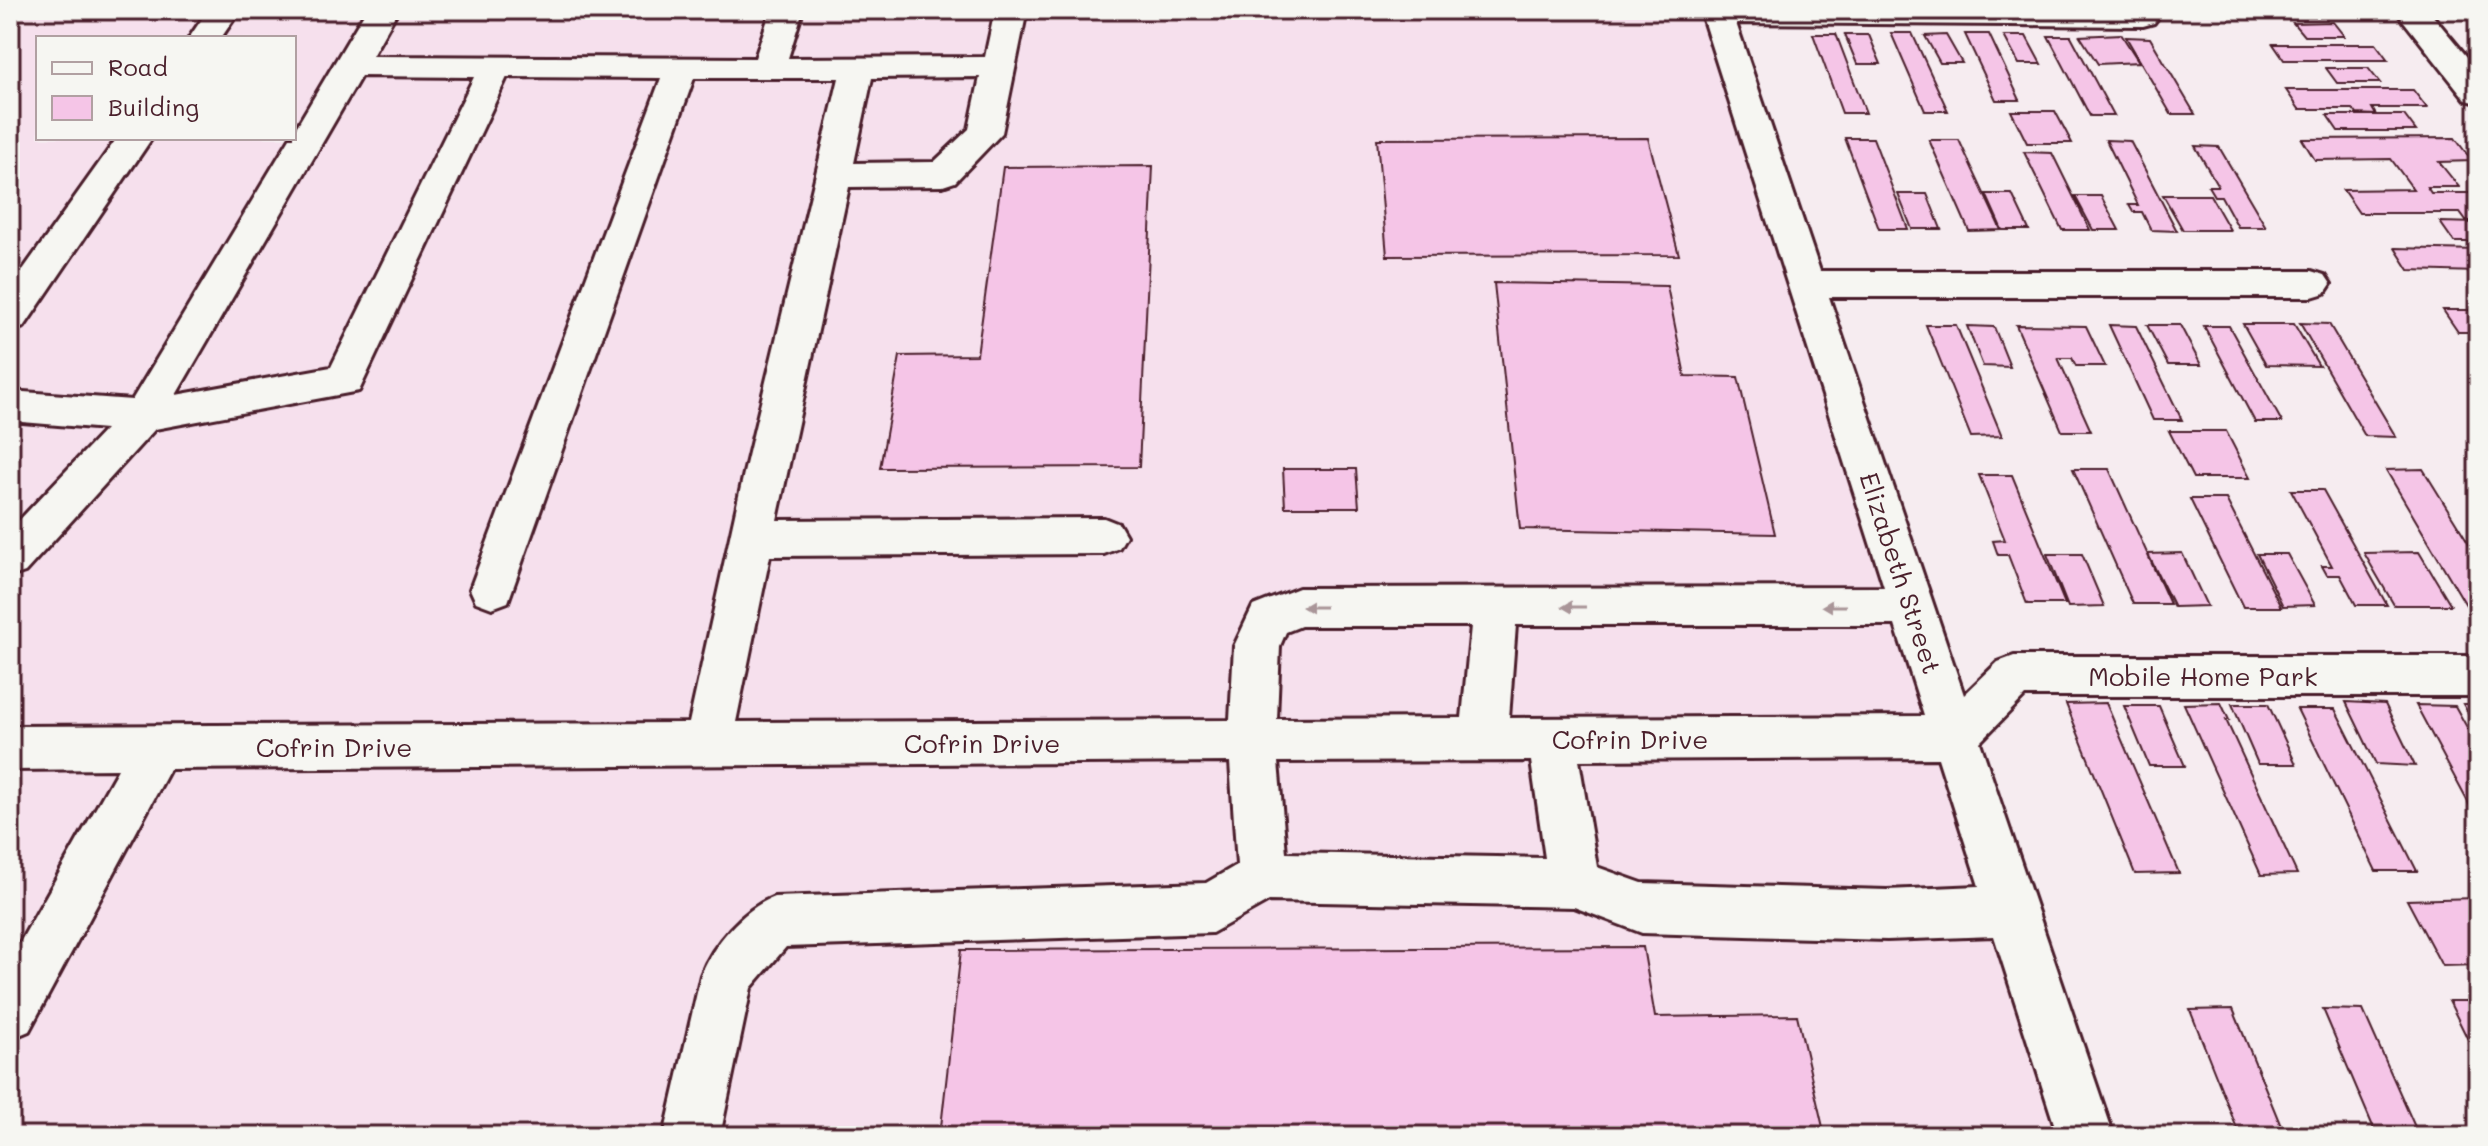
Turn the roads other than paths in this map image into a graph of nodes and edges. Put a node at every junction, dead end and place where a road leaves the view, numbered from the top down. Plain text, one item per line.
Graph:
1 (224, 10) edge
2 (382, 10) edge
3 (787, 10) edge
4 (1011, 10) edge
5 (2411, 10) edge
6 (1717, 12) edge
7 (2143, 16) dead end
8 (206, 36) edge
9 (350, 66) junction
10 (496, 66) junction
11 (999, 67) junction
12 (768, 68) junction
13 (858, 68) junction
14 (681, 69) junction
15 (2478, 92) edge
16 (134, 140) edge
17 (834, 175) junction
18 (1808, 284) junction
19 (2312, 284) dead end
20 (10, 317) edge
21 (10, 406) edge
22 (143, 416) junction
23 (1104, 536) dead end
24 (752, 538) junction
25 (10, 559) edge
26 (492, 589) dead end
27 (1912, 606) junction
28 (1495, 607) junction
29 (2478, 676) edge
30 (1954, 737) junction
31 (1484, 740) junction
32 (1552, 740) junction
33 (1252, 742) junction
34 (708, 745) junction
35 (10, 748) edge
36 (155, 749) junction
37 (1263, 877) junction
38 (1574, 883) junction
39 (2011, 910) junction
40 (17, 988) edge
41 (692, 1136) edge
42 (2086, 1136) edge

1 - 8 street
2 - 9 street
3 - 12 street
4 - 11 street
5 - 15 street
6 - 7 street
6 - 18 street, Elizabeth Street
9 - 10 street
9 - 22 street
10 - 14 street
10 - 22 street
11 - 13 street
11 - 17 street
12 - 13 street
12 - 14 street
13 - 17 street
14 - 26 street
16 - 20 street
17 - 24 street
18 - 19 street
18 - 27 street, Elizabeth Street
21 - 22 street
22 - 25 street
23 - 24 street
24 - 34 street
27 -> 28 street
27 - 30 street, Elizabeth Street
28 - 31 street
28 -> 33 street
29 - 30 street, Mobile Home Park
30 - 32 street, Cofrin Drive
30 - 39 street, Elizabeth Street
31 - 32 street, Cofrin Drive
31 - 33 street, Cofrin Drive
32 - 38 street
33 - 34 street, Cofrin Drive
33 - 37 street
34 - 36 street, Cofrin Drive
35 - 36 street, Cofrin Drive
36 - 40 street
37 - 38 street
37 - 41 street
38 - 39 street
39 - 42 street, Elizabeth Street

